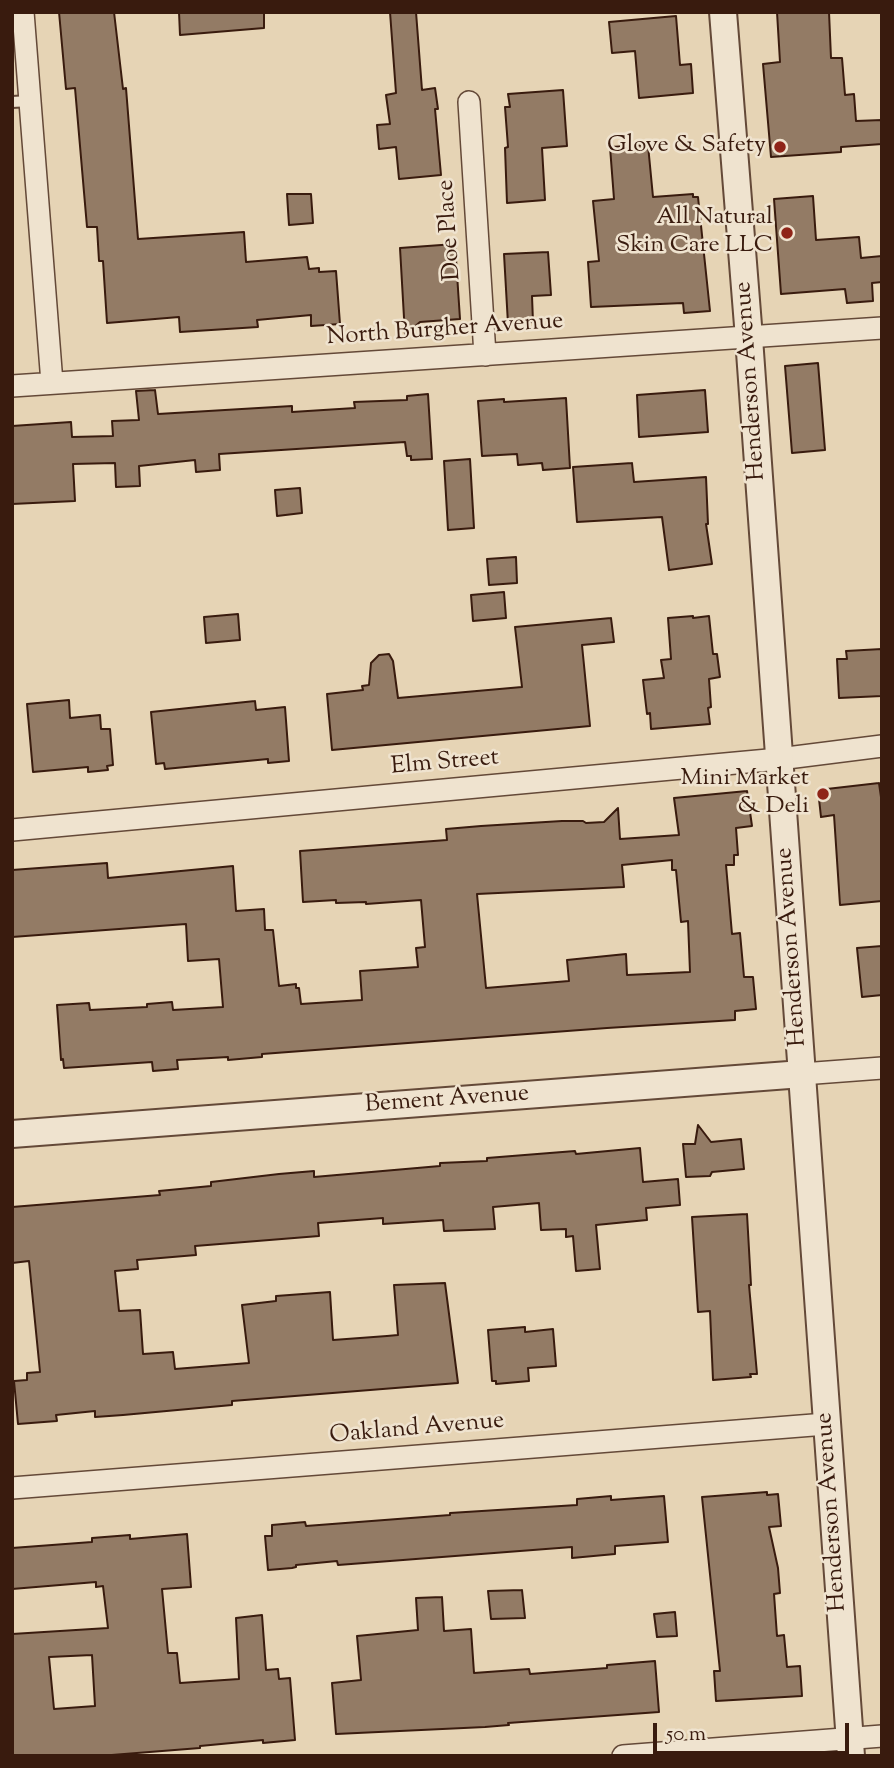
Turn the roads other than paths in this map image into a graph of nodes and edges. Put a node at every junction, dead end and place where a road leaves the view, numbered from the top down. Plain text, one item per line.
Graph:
1 (23, 12) edge
2 (723, 12) edge
3 (21, 102) edge
4 (469, 102) dead end
5 (882, 328) edge
6 (749, 338) junction
7 (485, 355) junction
8 (52, 383) junction
9 (12, 386) edge
10 (882, 746) edge
11 (779, 759) junction
12 (12, 830) edge
13 (882, 1068) edge
14 (802, 1074) junction
15 (12, 1135) edge
16 (826, 1424) junction
17 (12, 1488) edge
18 (882, 1736) edge
19 (850, 1747) edge
20 (623, 1756) edge

1 - 3 street
2 - 6 street, Henderson Avenue
3 - 8 street
4 - 7 street, Doe Place
5 - 6 street, North Burgher Avenue
6 - 7 street, North Burgher Avenue
6 - 11 street, Henderson Avenue
7 - 8 street, North Burgher Avenue
8 - 9 street, North Burgher Avenue
10 - 11 street, Elm Street
11 - 12 street, Elm Street
11 - 14 street, Henderson Avenue
13 - 14 street, Bement Avenue
14 - 15 street, Bement Avenue
14 - 16 street, Henderson Avenue
16 - 17 street, Oakland Avenue
16 - 19 street, Henderson Avenue
18 - 19 street
19 - 20 street

